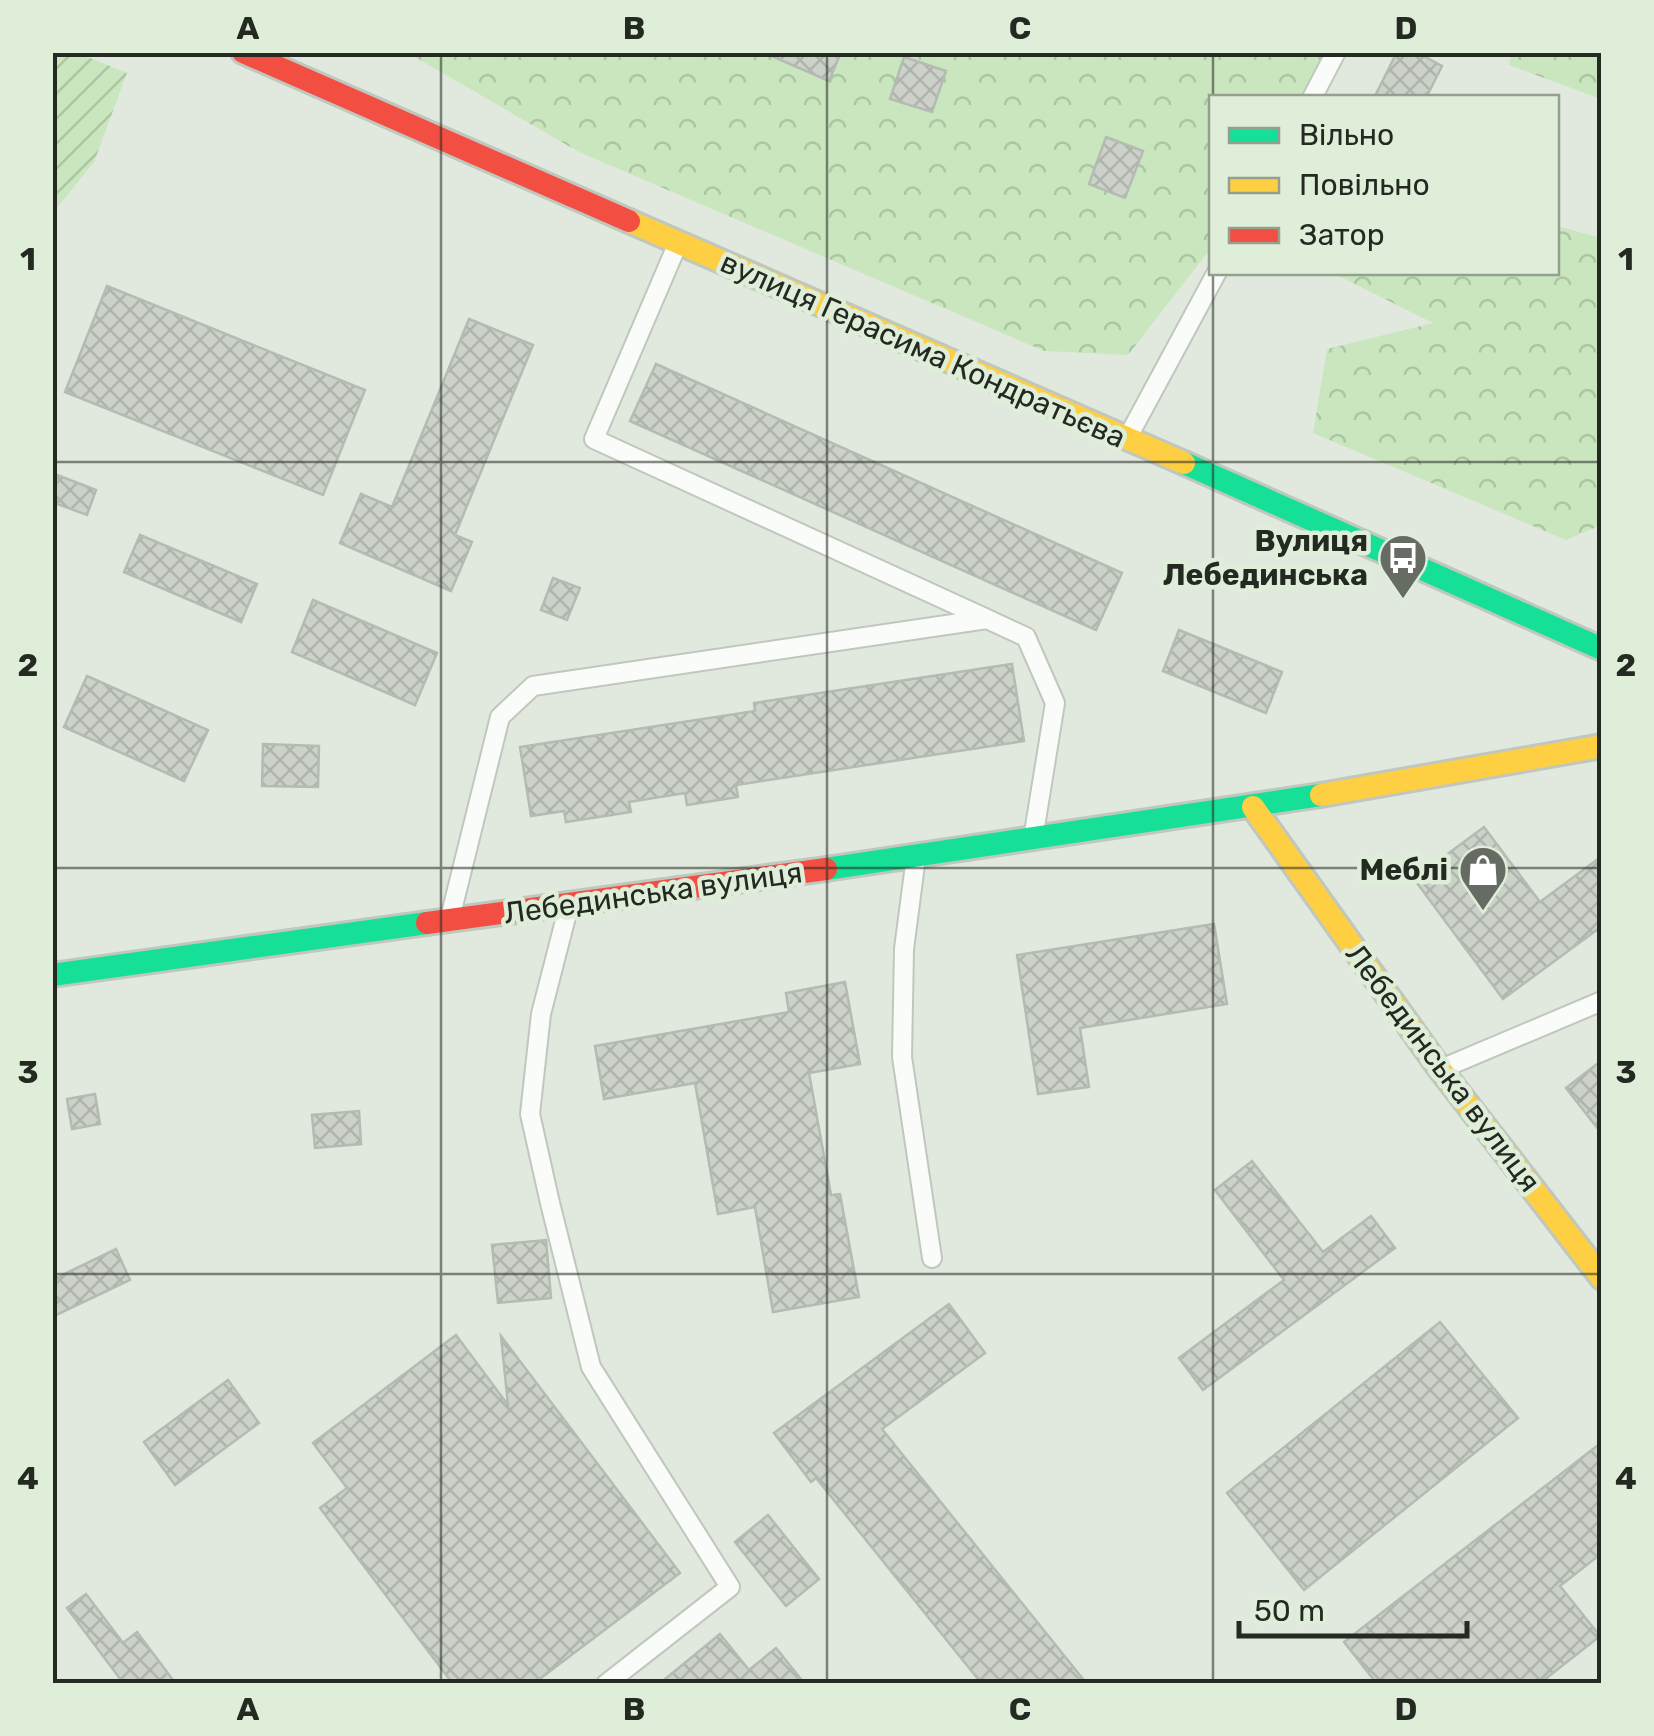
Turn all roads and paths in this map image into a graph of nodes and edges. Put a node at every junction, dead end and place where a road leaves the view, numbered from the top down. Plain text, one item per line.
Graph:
1 (243, 52) edge
2 (1336, 52) edge
3 (1314, 95) edge
4 (679, 242) junction
5 (1215, 275) edge
6 (1126, 440) junction
7 (988, 619) junction
8 (1596, 641) edge
9 (1602, 746) edge
10 (1253, 807) junction
11 (1033, 840) junction
12 (916, 856) junction
13 (569, 904) junction
14 (449, 921) junction
15 (52, 975) edge
16 (1602, 1001) edge
17 (1440, 1069) junction
18 (932, 1258) dead end
19 (1602, 1278) edge
20 (606, 1684) edge

1 - 4 street, вулиця Герасима Кондратьєва
2 - 3 lane
4 - 6 street, вулиця Герасима Кондратьєва
4 - 7 lane
5 - 6 lane
6 - 8 street, вулиця Герасима Кондратьєва
7 - 11 lane
7 - 14 lane
9 - 10 street, Лебединська вулиця
10 - 11 street, Лебединська вулиця
10 - 17 street, Лебединська вулиця
11 - 12 street, Лебединська вулиця
12 - 13 street, Лебединська вулиця
12 - 18 lane
13 - 14 street, Лебединська вулиця
13 - 20 lane
14 - 15 street, Лебединська вулиця
16 - 17 lane
17 - 19 street, Лебединська вулиця

